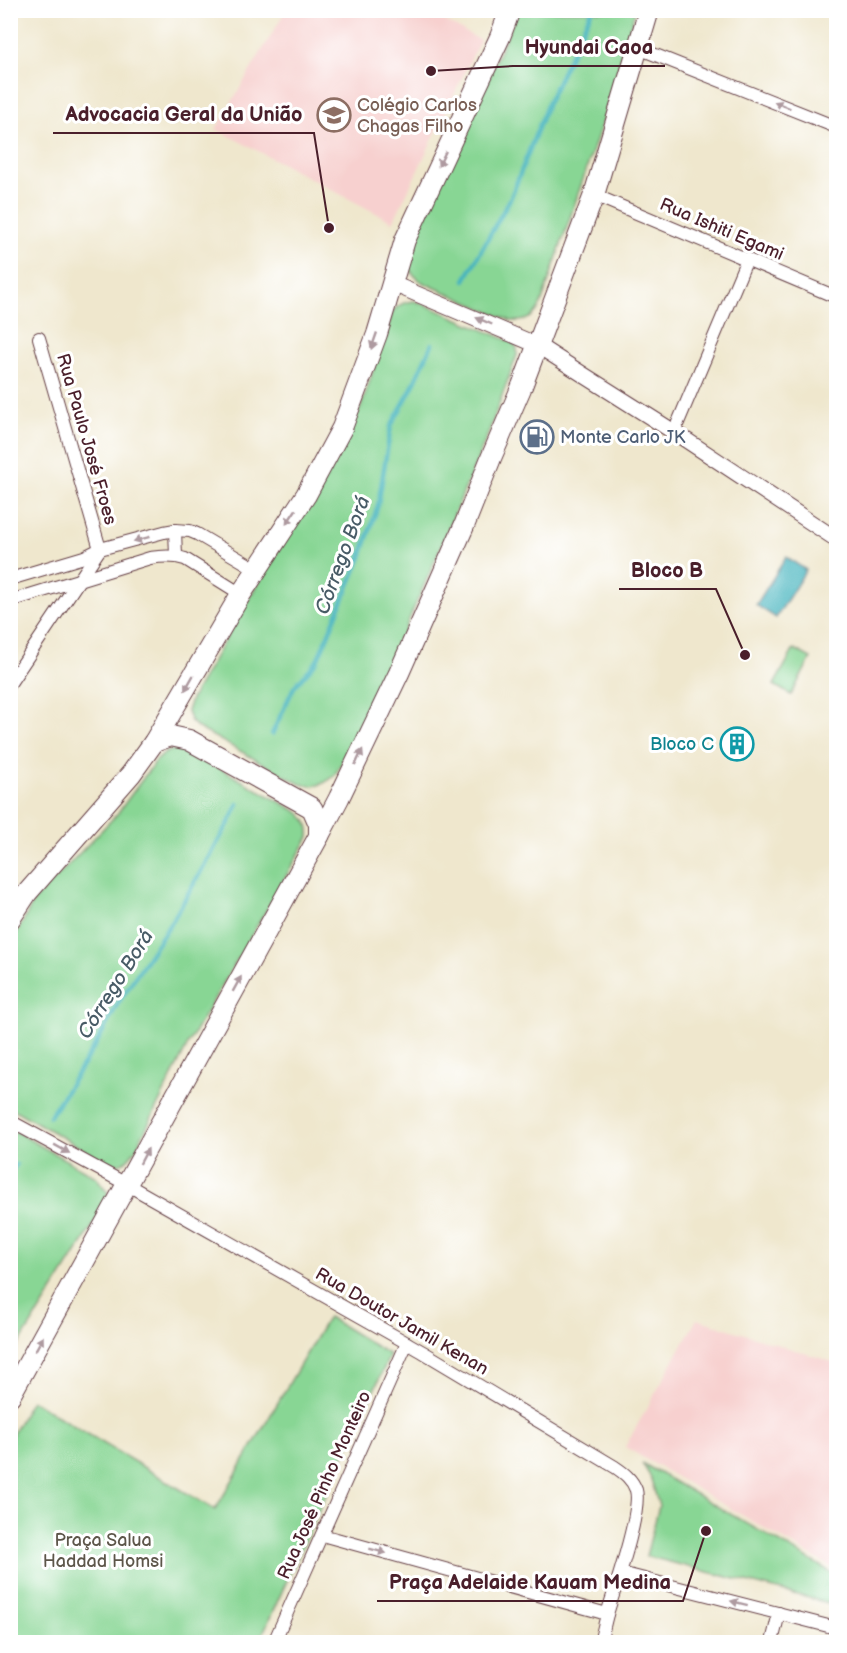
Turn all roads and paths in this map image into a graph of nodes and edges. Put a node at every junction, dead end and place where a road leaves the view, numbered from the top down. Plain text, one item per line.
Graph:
1 (510, 10) edge
2 (649, 10) edge
3 (638, 48) junction
4 (837, 127) edge
5 (594, 195) junction
6 (747, 260) junction
7 (392, 283) junction
8 (837, 297) edge
9 (39, 338) dead end
10 (537, 345) junction
11 (674, 432) junction
12 (175, 530) junction
13 (837, 539) edge
14 (100, 549) junction
15 (176, 556) junction
16 (256, 569) junction
17 (10, 579) edge
18 (79, 579) junction
19 (241, 594) junction
20 (10, 601) edge
21 (10, 683) edge
22 (176, 706) junction
23 (189, 740) junction
24 (154, 742) junction
25 (339, 798) junction
26 (312, 808) junction
27 (319, 836) junction
28 (10, 919) edge
29 (10, 1121) edge
30 (128, 1185) junction
31 (407, 1343) junction
32 (10, 1396) edge
33 (322, 1535) junction
34 (621, 1573) junction
35 (779, 1613) junction
36 (607, 1614) junction
37 (837, 1628) edge
38 (274, 1642) edge
39 (600, 1642) edge
40 (772, 1642) edge

1 -> 7 main road
2 - 3 main road
4 -> 3 street
3 - 5 main road
5 - 6 street, Rua Ishiti Egami
5 - 10 main road
6 - 8 street, Rua Ishiti Egami
6 - 11 street
10 -> 7 street
7 -> 16 main road
9 - 14 street, Rua Paulo José Froes
10 - 11 street
25 -> 10 main road
11 - 13 street
12 -> 14 street
12 - 15 street
12 - 16 street
14 - 17 street
14 - 18 street
15 - 18 street
15 - 19 street
16 - 19 main road
18 - 20 street
18 - 21 street
19 -> 22 main road
22 - 23 main road
22 - 24 main road
23 - 24 main road
23 - 26 main road
24 - 28 main road
25 - 26 main road
25 - 27 main road
26 - 27 main road
30 -> 27 main road
29 -> 30 street, Rua Doutor Jamil Kenan
30 - 31 street, Rua Doutor Jamil Kenan
32 -> 30 main road
31 - 33 street, Rua José Pinho Monteiro
31 - 34 street, Rua Doutor Jamil Kenan
33 -> 36 street
33 - 38 street, Rua José Pinho Monteiro
35 -> 34 street
34 - 36 street
35 - 37 street
35 - 40 street
36 - 39 street

